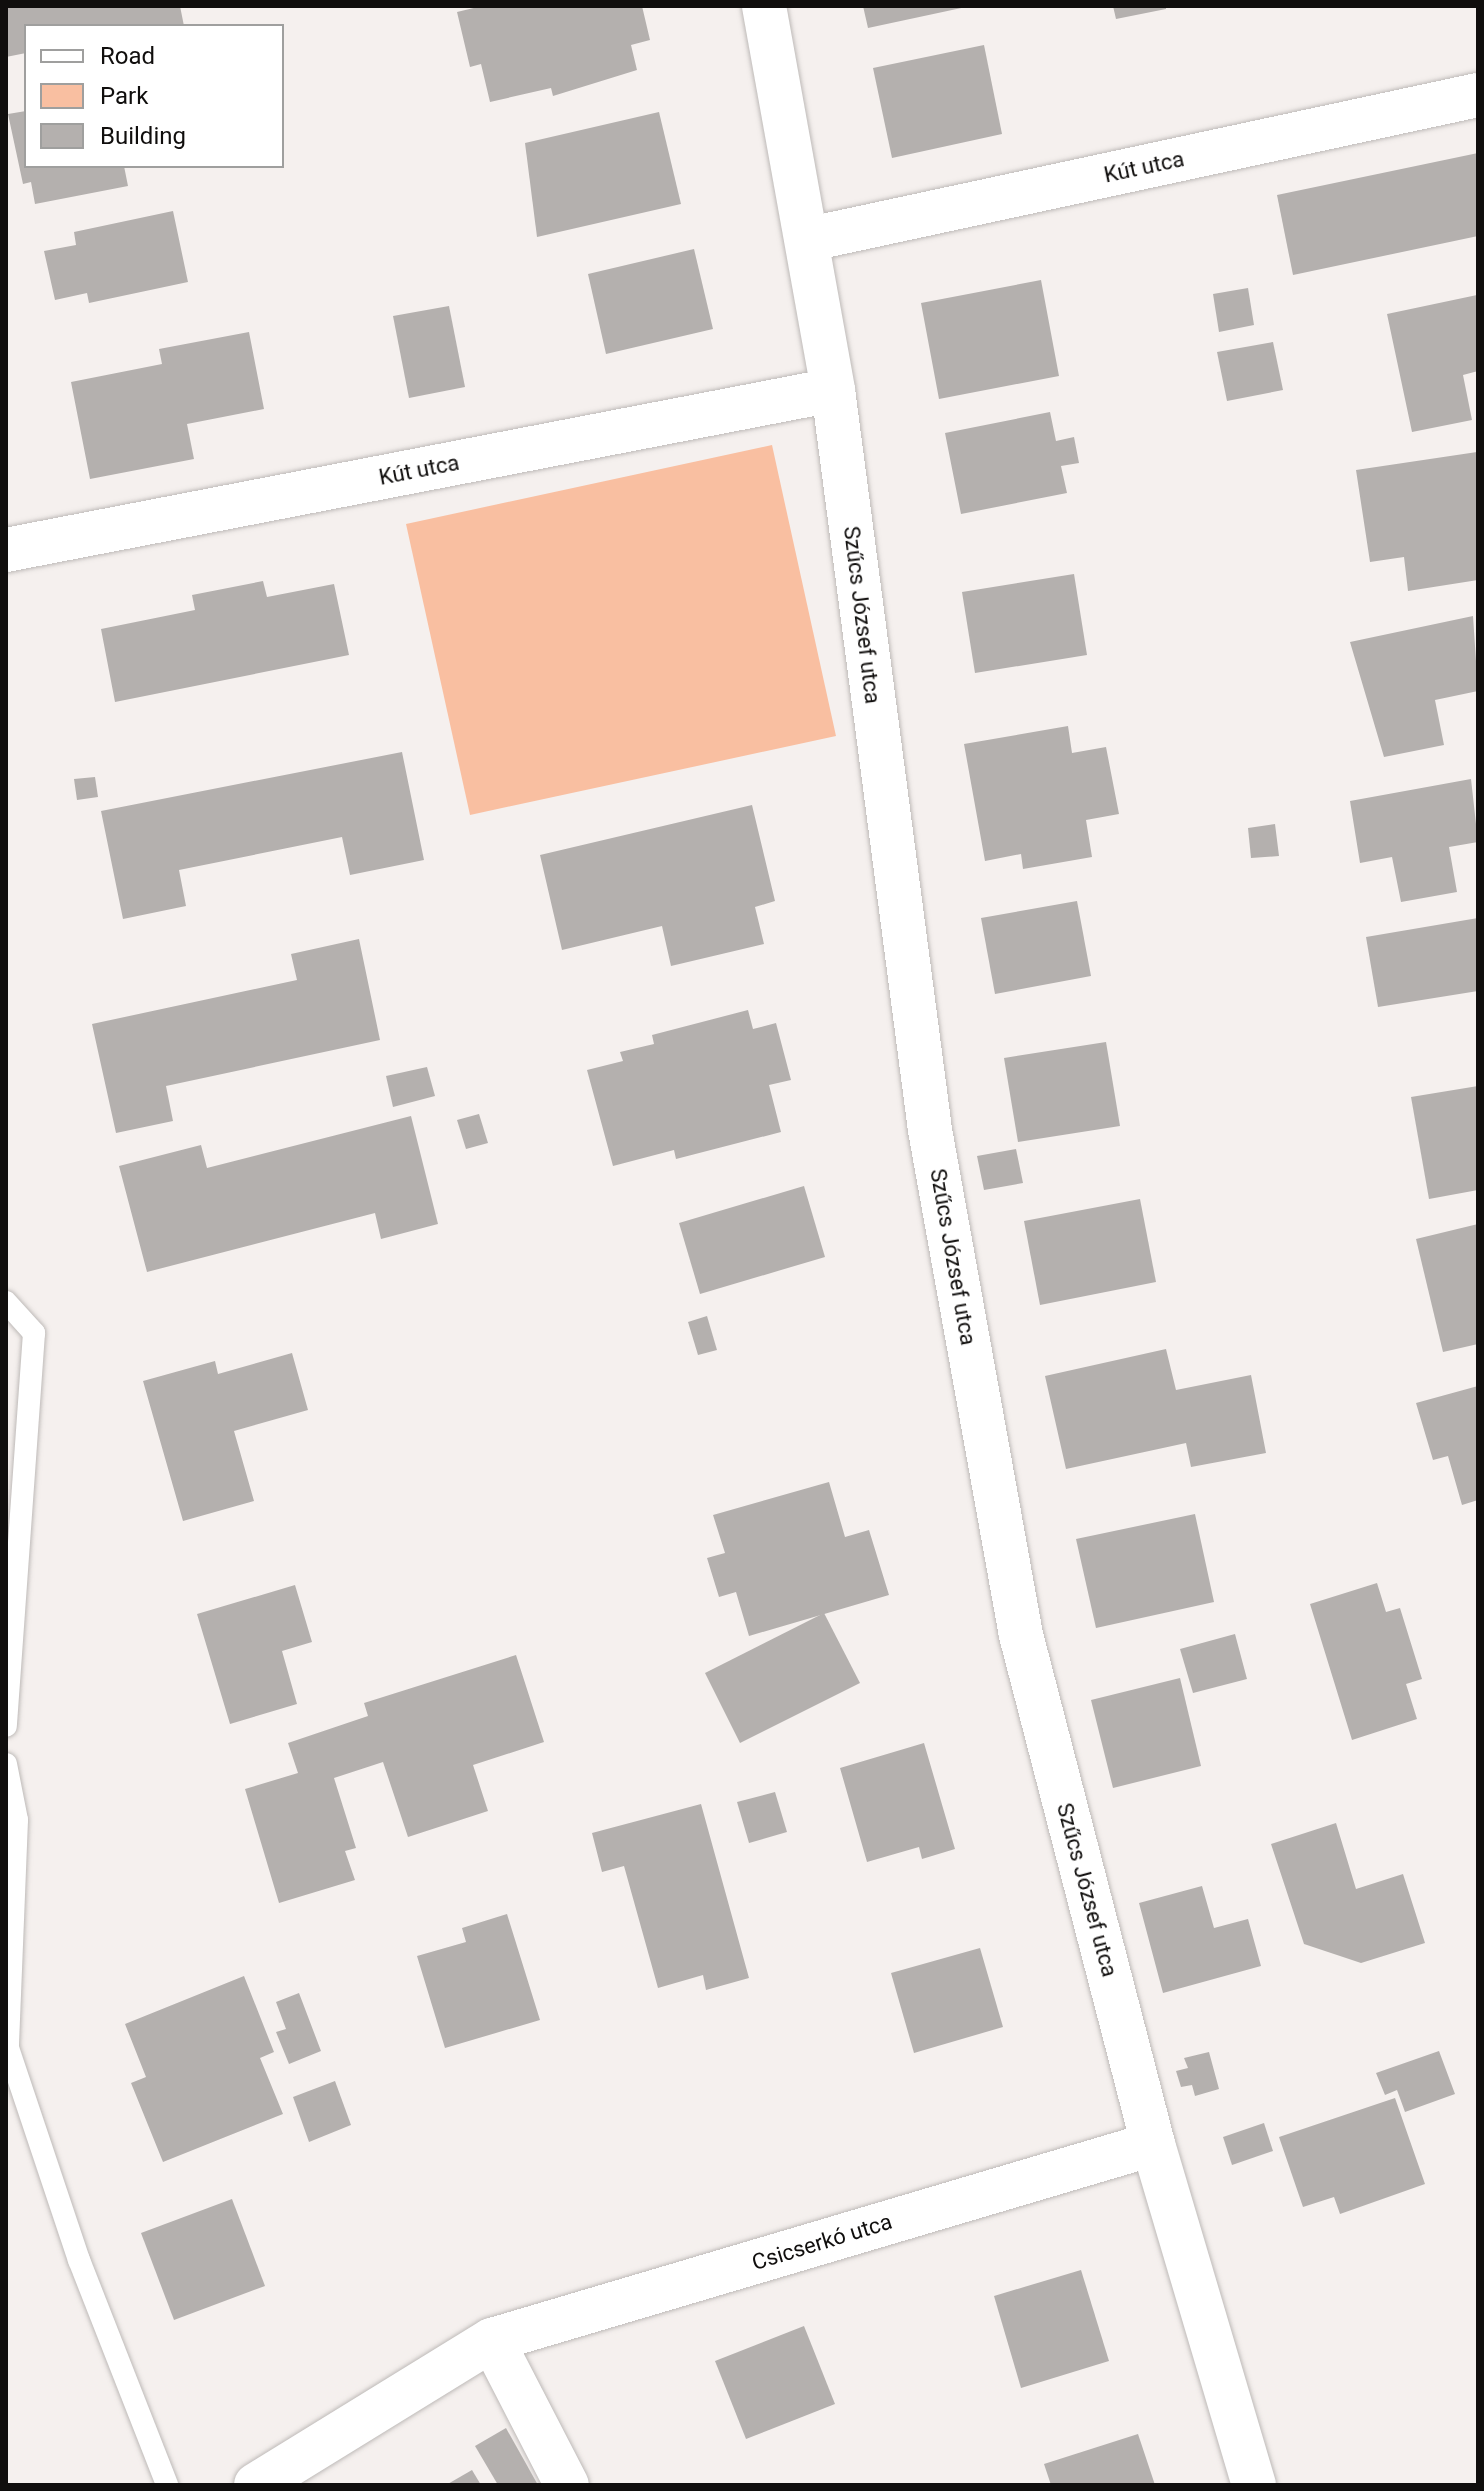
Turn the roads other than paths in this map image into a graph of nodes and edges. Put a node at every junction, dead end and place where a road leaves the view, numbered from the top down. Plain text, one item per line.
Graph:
1 (764, 6) edge
2 (1478, 95) edge
3 (810, 239) junction
4 (833, 390) junction
5 (6, 550) edge
6 (6, 1302) edge
7 (6, 1726) edge
8 (6, 1764) edge
9 (1153, 2144) junction
10 (492, 2340) junction
11 (167, 2485) edge
12 (256, 2485) edge
13 (567, 2485) edge
14 (1254, 2485) edge

1 - 3 street, Szűcs József utca
2 - 3 street, Kút utca
3 - 4 street, Szűcs József utca
4 - 5 street, Kút utca
4 - 9 street, Szűcs József utca
6 - 7 lane
8 - 11 lane
9 - 10 street, Csicserkó utca
9 - 14 street, Szűcs József utca
10 - 12 street, Csicserkó utca
10 - 13 street

